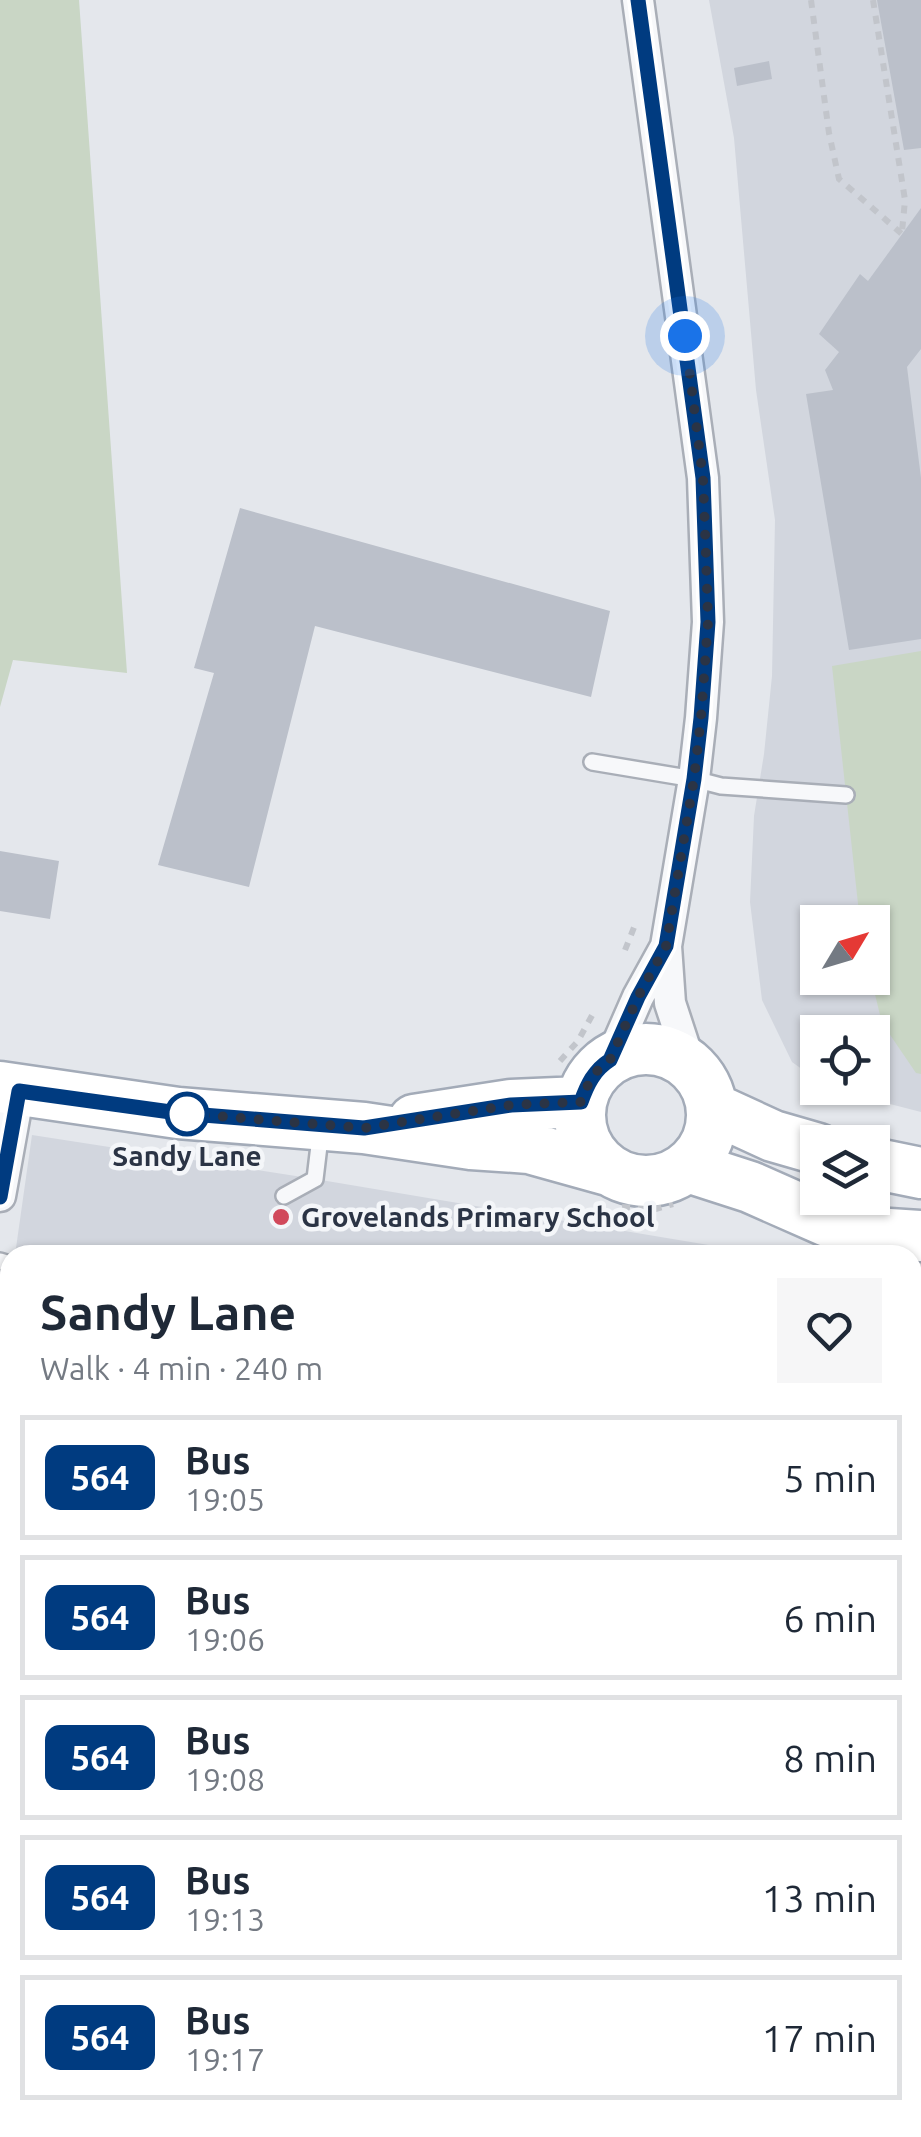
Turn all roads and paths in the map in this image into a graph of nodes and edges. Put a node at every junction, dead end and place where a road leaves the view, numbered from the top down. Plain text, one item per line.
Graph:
1 (638, 0) edge
2 (811, 0) edge
3 (873, 0) edge
4 (592, 762) dead end
5 (694, 779) junction
6 (846, 796) dead end
7 (638, 918) dead end
8 (666, 946) junction
9 (620, 963) dead end
10 (596, 1008) dead end
11 (610, 1060) junction
12 (568, 1084) junction
13 (701, 1087) junction
14 (10, 1089) edge
15 (343, 1127) junction
16 (800, 1145) edge
17 (688, 1167) junction
18 (890, 1167) edge
19 (608, 1170) junction
20 (921, 1173) edge
21 (0, 1196) edge
22 (284, 1196) dead end
23 (921, 1236) edge

1 - 5 street
2 - 3 path
4 - 5 lane
5 - 6 lane
5 - 8 street
7 - 9 path
8 - 11 street
8 - 13 street
10 - 12 path
11 - 12 main road
11 - 13 main road
12 - 15 main road
12 - 19 main road
13 - 16 main road
13 - 17 main road
14 - 15 main road
14 - 21 street
15 - 19 main road
15 - 22 lane
17 - 19 main road
17 - 23 main road
18 - 20 main road

